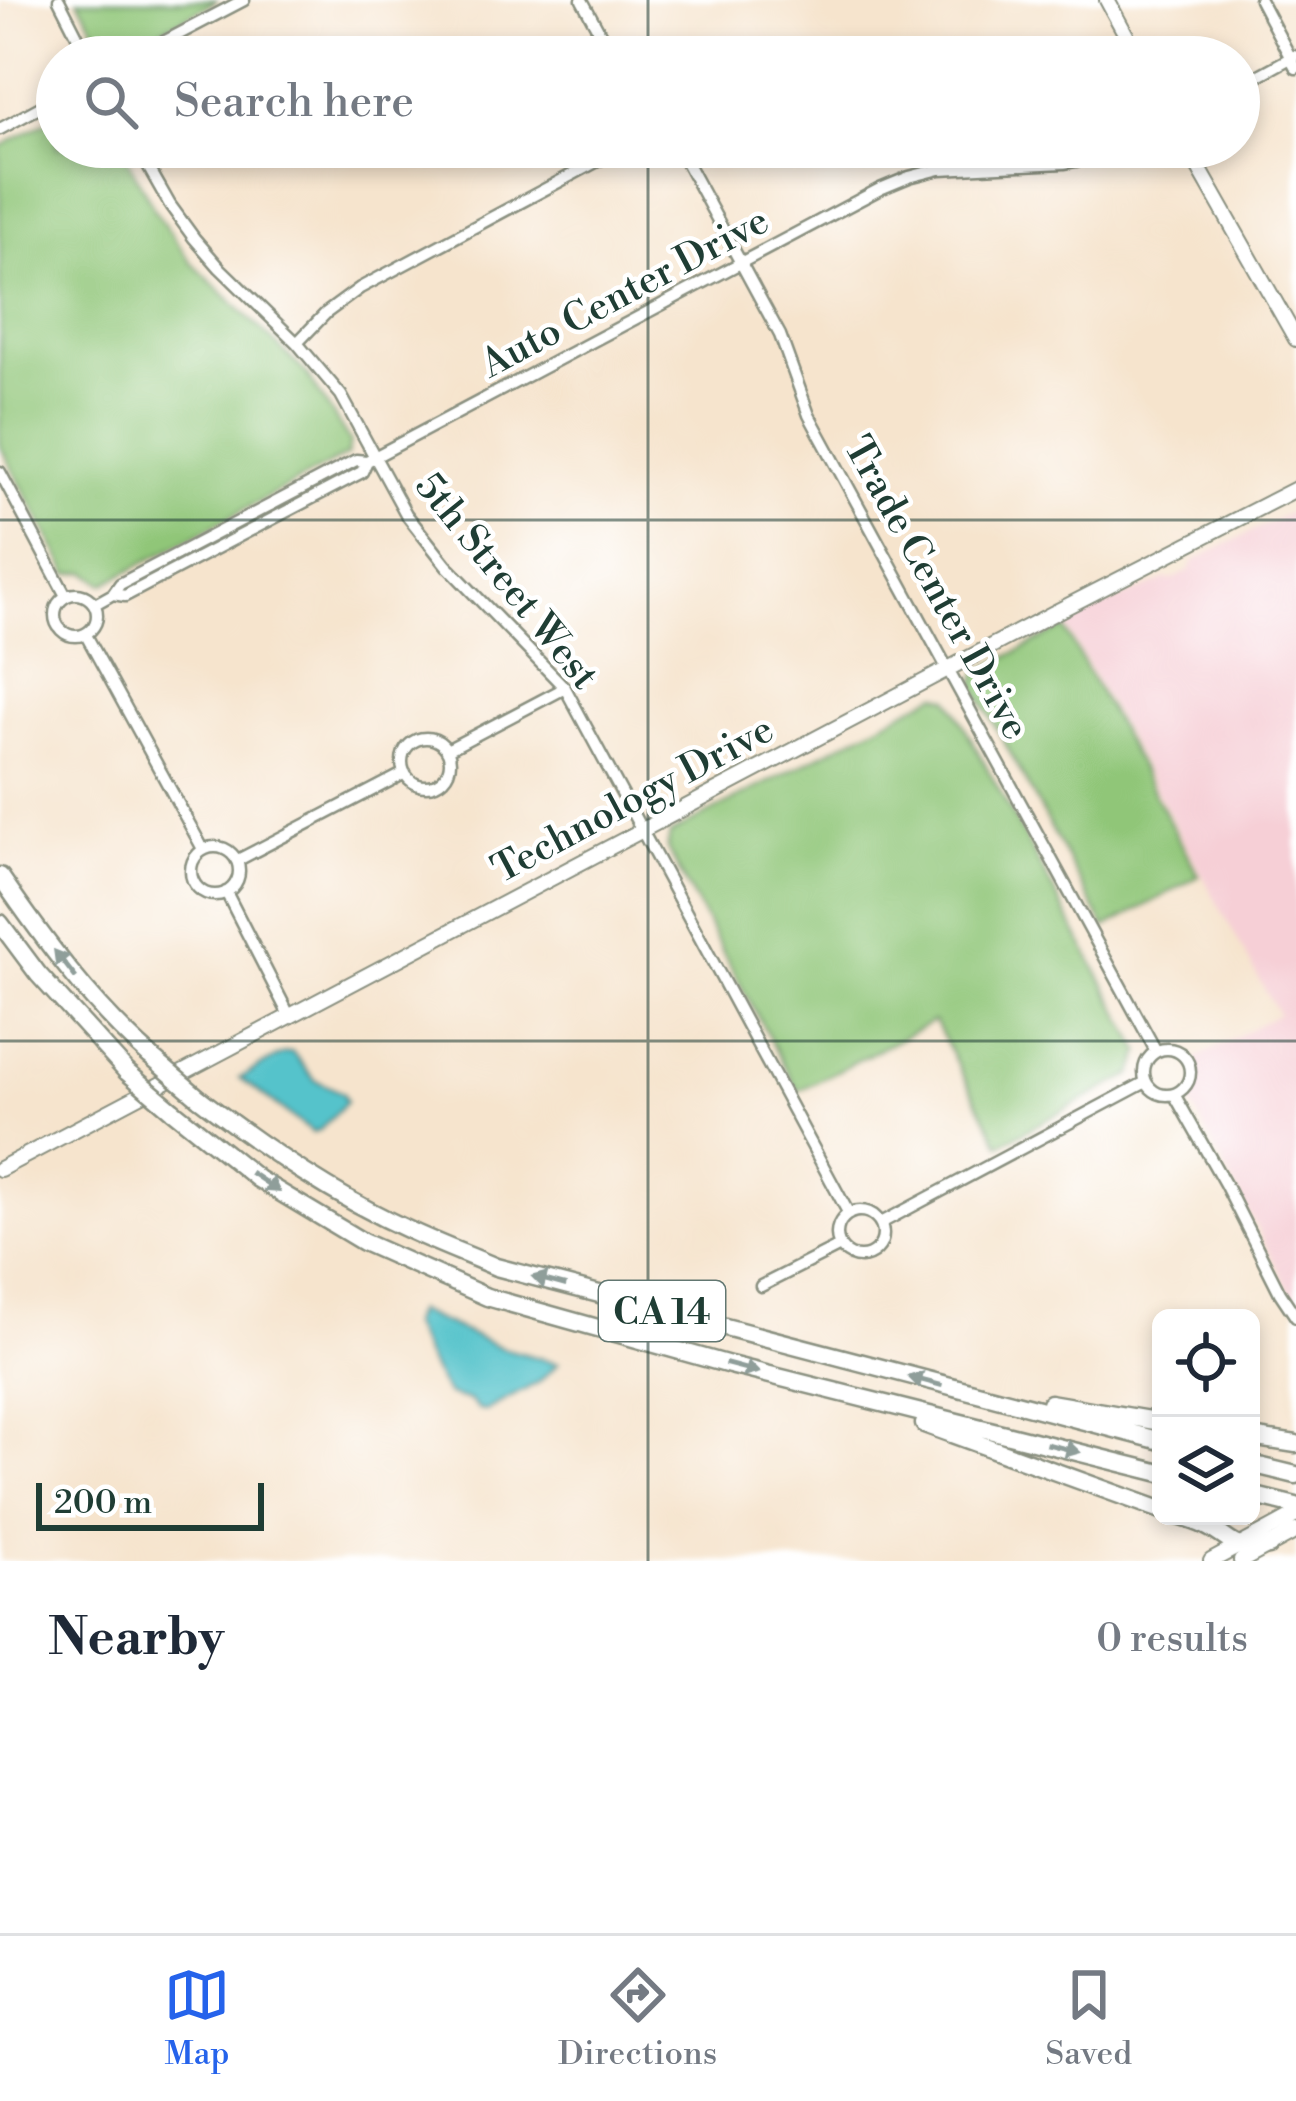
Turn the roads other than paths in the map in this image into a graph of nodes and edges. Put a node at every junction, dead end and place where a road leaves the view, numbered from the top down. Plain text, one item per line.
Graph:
1 (58, 0) edge
2 (244, 0) edge
3 (582, 0) edge
4 (1107, 0) edge
5 (1260, 0) edge
6 (77, 36) edge
7 (175, 36) edge
8 (602, 36) edge
9 (1127, 36) edge
10 (1294, 60) edge
11 (1260, 76) edge
12 (36, 109) edge
13 (0, 129) edge
14 (149, 168) edge
15 (585, 168) edge
16 (690, 168) edge
17 (951, 168) edge
18 (1199, 168) edge
19 (742, 262) junction
20 (1296, 338) edge
21 (297, 343) junction
22 (371, 459) junction
23 (0, 472) edge
24 (1296, 490) edge
25 (66, 596) junction
26 (95, 604) junction
27 (86, 635) junction
28 (948, 668) junction
29 (565, 688) junction
30 (447, 750) junction
31 (405, 773) junction
32 (641, 830) junction
33 (203, 849) junction
34 (238, 860) junction
35 (0, 876) edge
36 (226, 892) junction
37 (0, 923) edge
38 (289, 1016) junction
39 (1156, 1052) junction
40 (1147, 1082) junction
41 (1174, 1094) junction
42 (0, 1168) edge
43 (849, 1214) junction
44 (881, 1223) junction
45 (840, 1246) junction
46 (761, 1286) dead end
47 (1296, 1317) edge
48 (966, 1392) junction
49 (868, 1400) junction
50 (1152, 1421) edge
51 (1260, 1438) edge
52 (1152, 1439) edge
53 (1296, 1444) edge
54 (1260, 1466) edge
55 (1152, 1471) edge
56 (1296, 1475) edge
57 (1260, 1497) edge
58 (1152, 1507) edge
59 (1296, 1511) edge
60 (1204, 1525) edge
61 (1296, 1532) edge
62 (1269, 1546) joint
63 (1240, 1554) edge
64 (1211, 1561) edge

1 - 6 street
2 - 7 street
3 - 8 street
4 - 9 main road
5 - 10 street
10 - 11 street
12 - 13 street
14 - 21 street, 5th Street West
15 - 21 street
16 - 19 street, Trade Center Drive
17 - 19 street, Auto Center Drive
18 - 20 main road
19 - 22 street, Auto Center Drive
19 - 28 street, Trade Center Drive
21 - 22 street, 5th Street West
22 - 26 street, Auto Center Drive
22 - 29 street, 5th Street West
23 - 25 street
24 - 28 main road, Technology Drive
25 - 26 street
25 - 27 street
26 - 27 street
27 - 33 street
28 - 32 main road, Technology Drive
28 - 39 street, Trade Center Drive
29 - 30 street
29 - 32 street, 5th Street West
30 - 31 street
30 - 31 street
31 - 34 street
32 - 38 main road, Technology Drive
32 - 43 street, 5th Street West
33 - 34 street
33 - 36 street
34 - 36 street
48 -> 35 highway, CA 14, bridge
36 - 38 street
37 -> 49 highway, CA 14, bridge
38 - 42 main road, Technology Drive
39 - 40 street
39 - 41 street
40 - 41 street
40 - 44 street
41 - 47 street
43 - 44 street
43 - 45 street
44 - 45 street
45 - 46 street
48 - 50 highway
48 - 52 highway, CA 14
49 -> 55 highway, CA 14
49 - 58 highway
51 - 53 highway
54 - 56 highway
57 - 59 highway
59 - 63 main road
60 - 63 highway
61 - 62 main road
62 - 63 highway
63 - 64 main road

